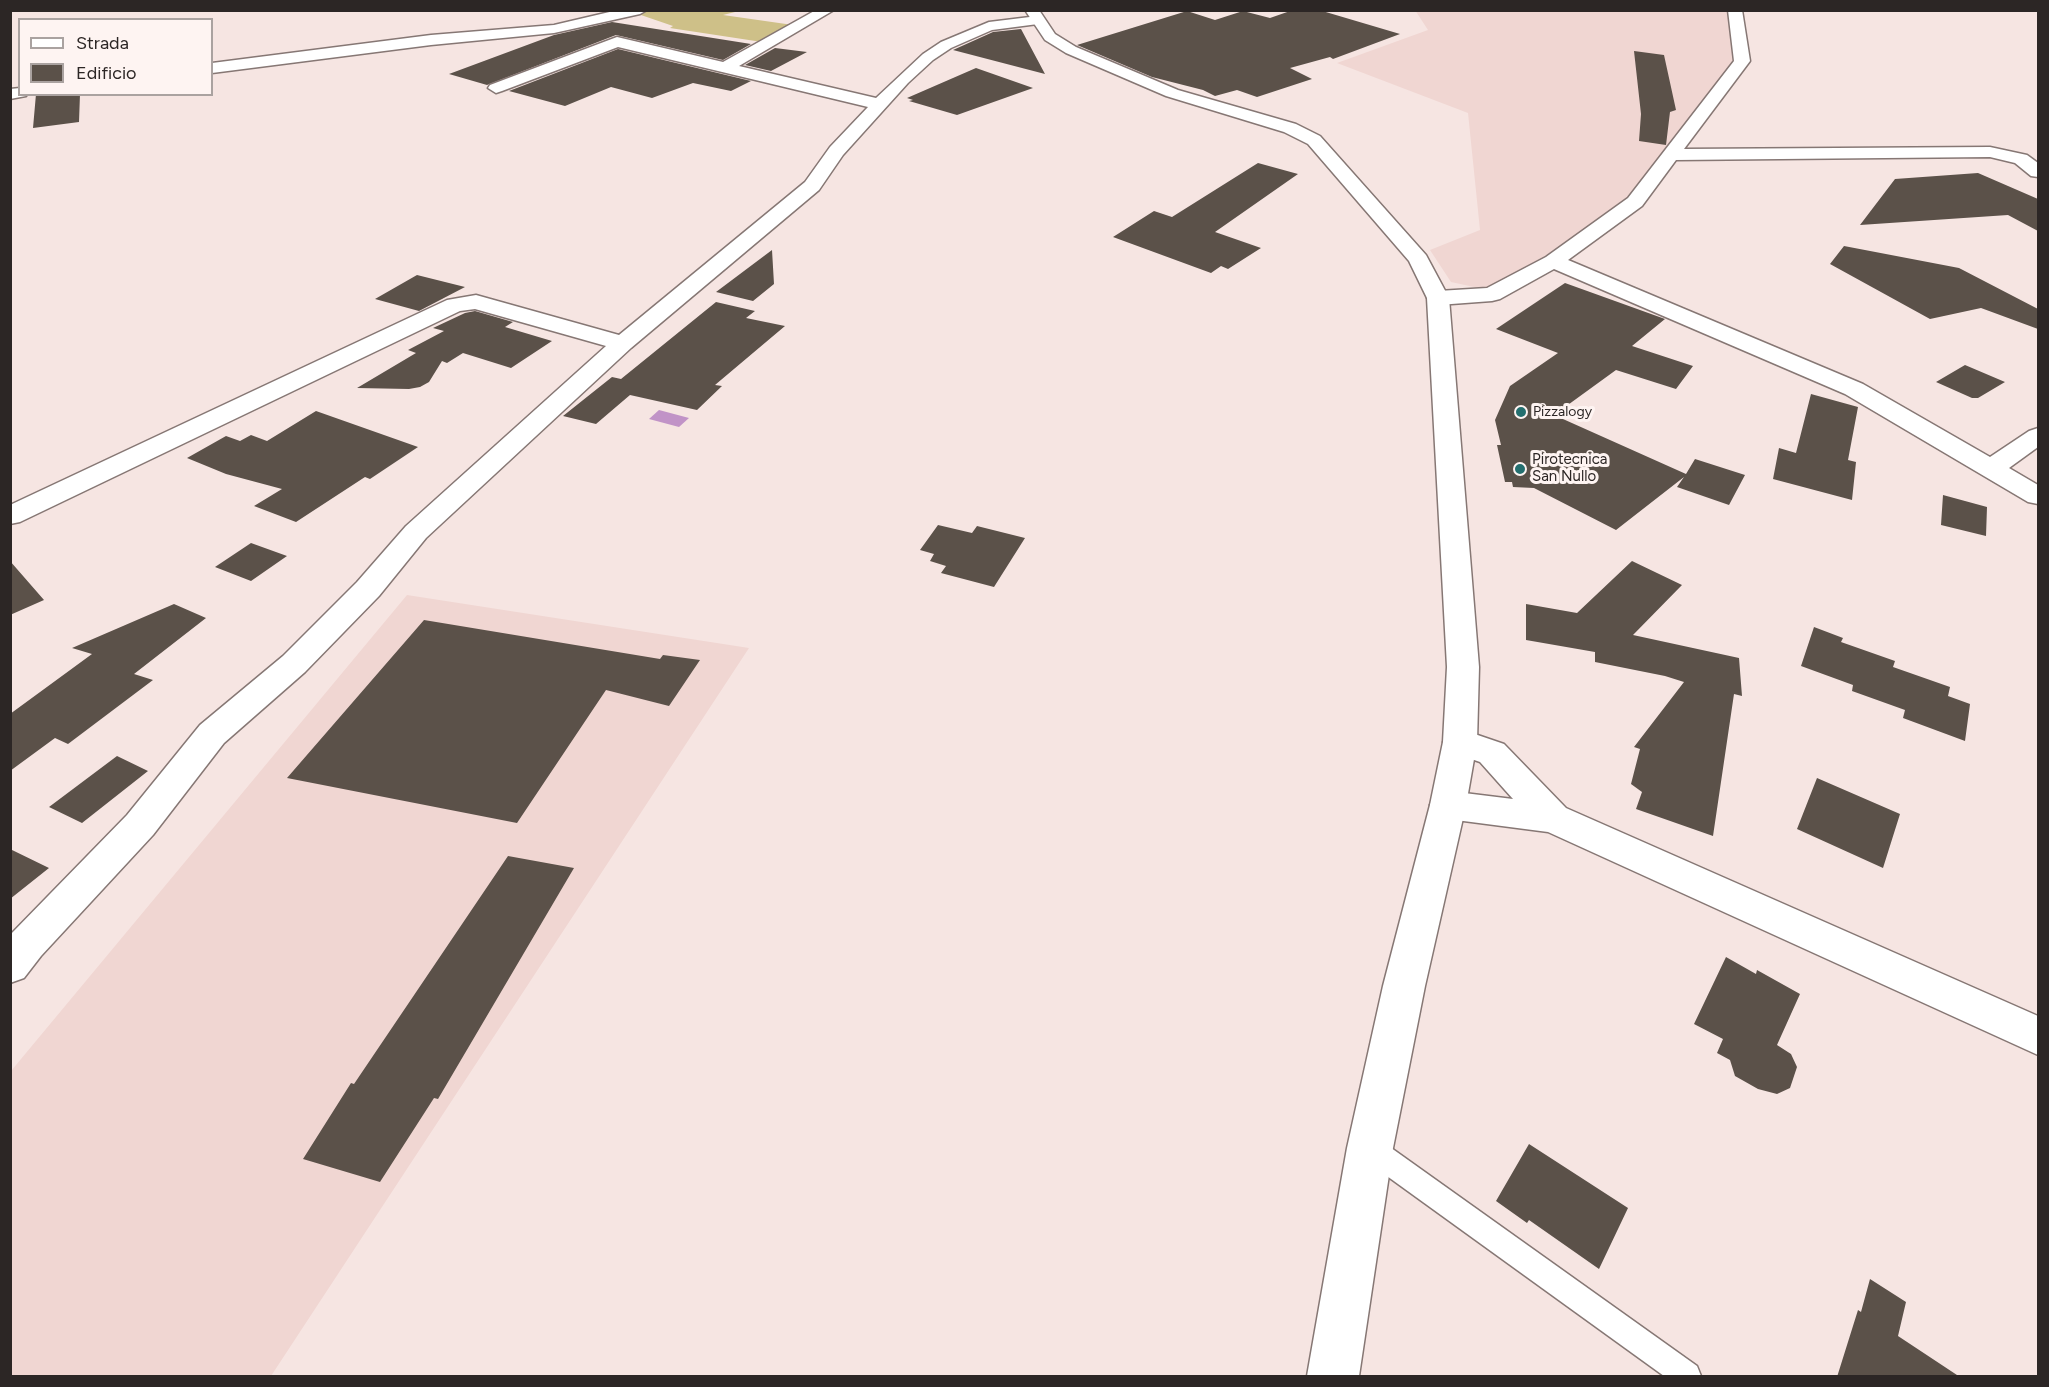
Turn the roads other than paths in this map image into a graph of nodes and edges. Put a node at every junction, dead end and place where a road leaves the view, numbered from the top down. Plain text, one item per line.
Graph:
1 (640, 10) edge
2 (827, 10) edge
3 (1735, 10) edge
4 (979, 12) dead end
5 (528, 15) dead end
6 (1035, 15) edge
7 (554, 29) junction
8 (726, 67) junction
9 (213, 68) edge
10 (496, 88) dead end
11 (878, 104) junction
12 (1669, 155) junction
13 (2038, 172) edge
14 (1553, 261) junction
15 (1438, 298) junction
16 (622, 343) junction
17 (2038, 436) edge
18 (1991, 468) junction
19 (2038, 496) edge
20 (10, 516) edge
21 (1460, 742) junction
22 (1448, 805) junction
23 (1553, 818) junction
24 (10, 965) edge
25 (2038, 1036) edge
26 (1370, 1148) junction
27 (1333, 1377) edge
28 (1687, 1377) edge

1 - 7 street
2 - 8 street
3 - 12 street
4 - 6 street
5 - 7 street
6 - 11 street
6 - 15 street
7 - 9 street
8 - 10 street
8 - 11 street
11 - 16 street
12 - 13 street
12 - 14 street
14 - 15 street
14 - 18 street
15 - 21 street
16 - 20 street
16 - 24 street
17 - 18 street
18 - 19 street
21 - 22 street
21 - 23 street
22 - 23 street
22 - 26 street
23 - 25 street
26 - 27 street
26 - 28 lane

